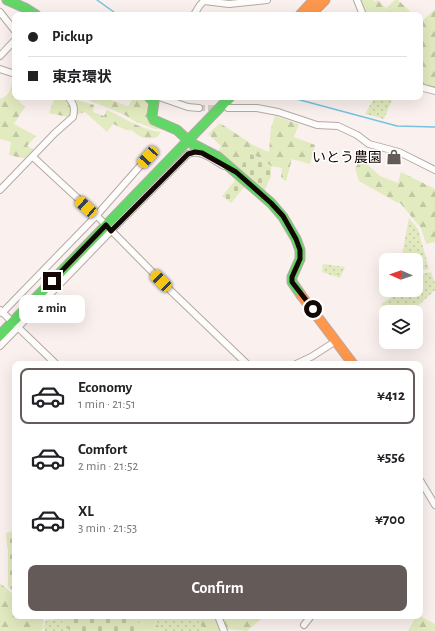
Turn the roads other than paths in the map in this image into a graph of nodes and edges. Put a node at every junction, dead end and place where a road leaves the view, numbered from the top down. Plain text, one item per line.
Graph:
1 (8, 0) edge
2 (267, 0) edge
3 (314, 0) edge
4 (324, 0) edge
5 (357, 0) edge
6 (0, 12) edge
7 (31, 12) edge
8 (196, 12) edge
9 (303, 12) edge
10 (313, 12) edge
11 (362, 12) edge
12 (12, 27) edge
13 (12, 43) edge
14 (0, 56) edge
15 (0, 69) edge
16 (12, 73) edge
17 (423, 88) edge
18 (435, 91) edge
19 (71, 100) edge
20 (152, 100) edge
21 (168, 100) edge
22 (217, 100) edge
23 (227, 100) edge
24 (199, 108) tunnel mouth
25 (228, 108) tunnel mouth
26 (185, 138) junction
27 (33, 157) junction
28 (148, 157) dead end
29 (435, 170) edge
30 (236, 172) junction
31 (0, 190) edge
32 (103, 223) junction
33 (8, 318) edge
34 (0, 324) edge
35 (0, 335) edge
36 (336, 341) junction
37 (0, 346) edge
38 (53, 361) edge
39 (244, 361) edge
40 (304, 361) edge
41 (351, 361) edge
42 (423, 485) edge
43 (435, 505) edge
44 (219, 619) edge
45 (308, 619) edge
46 (304, 624) dead end
47 (224, 631) edge

1 - 7 main road
2 - 8 street
3 - 9 main road
4 - 10 main road
5 - 11 street
6 - 12 street
13 - 14 street
15 - 16 street
17 - 18 street
19 - 27 street
20 - 26 main road
21 - 24 street
22 - 26 main road
23 - 26 main road
25 - 29 street
26 - 30 main road
26 - 32 main road
27 - 31 street
27 - 32 street
28 - 32 street
30 - 32 street
30 - 36 main road
32 - 33 main road
32 - 33 street
32 - 39 street
33 - 34 main road
33 - 35 main road
33 - 37 street
33 - 38 street
36 - 40 street
36 - 41 main road
42 - 43 street
44 - 47 street
45 - 46 street

